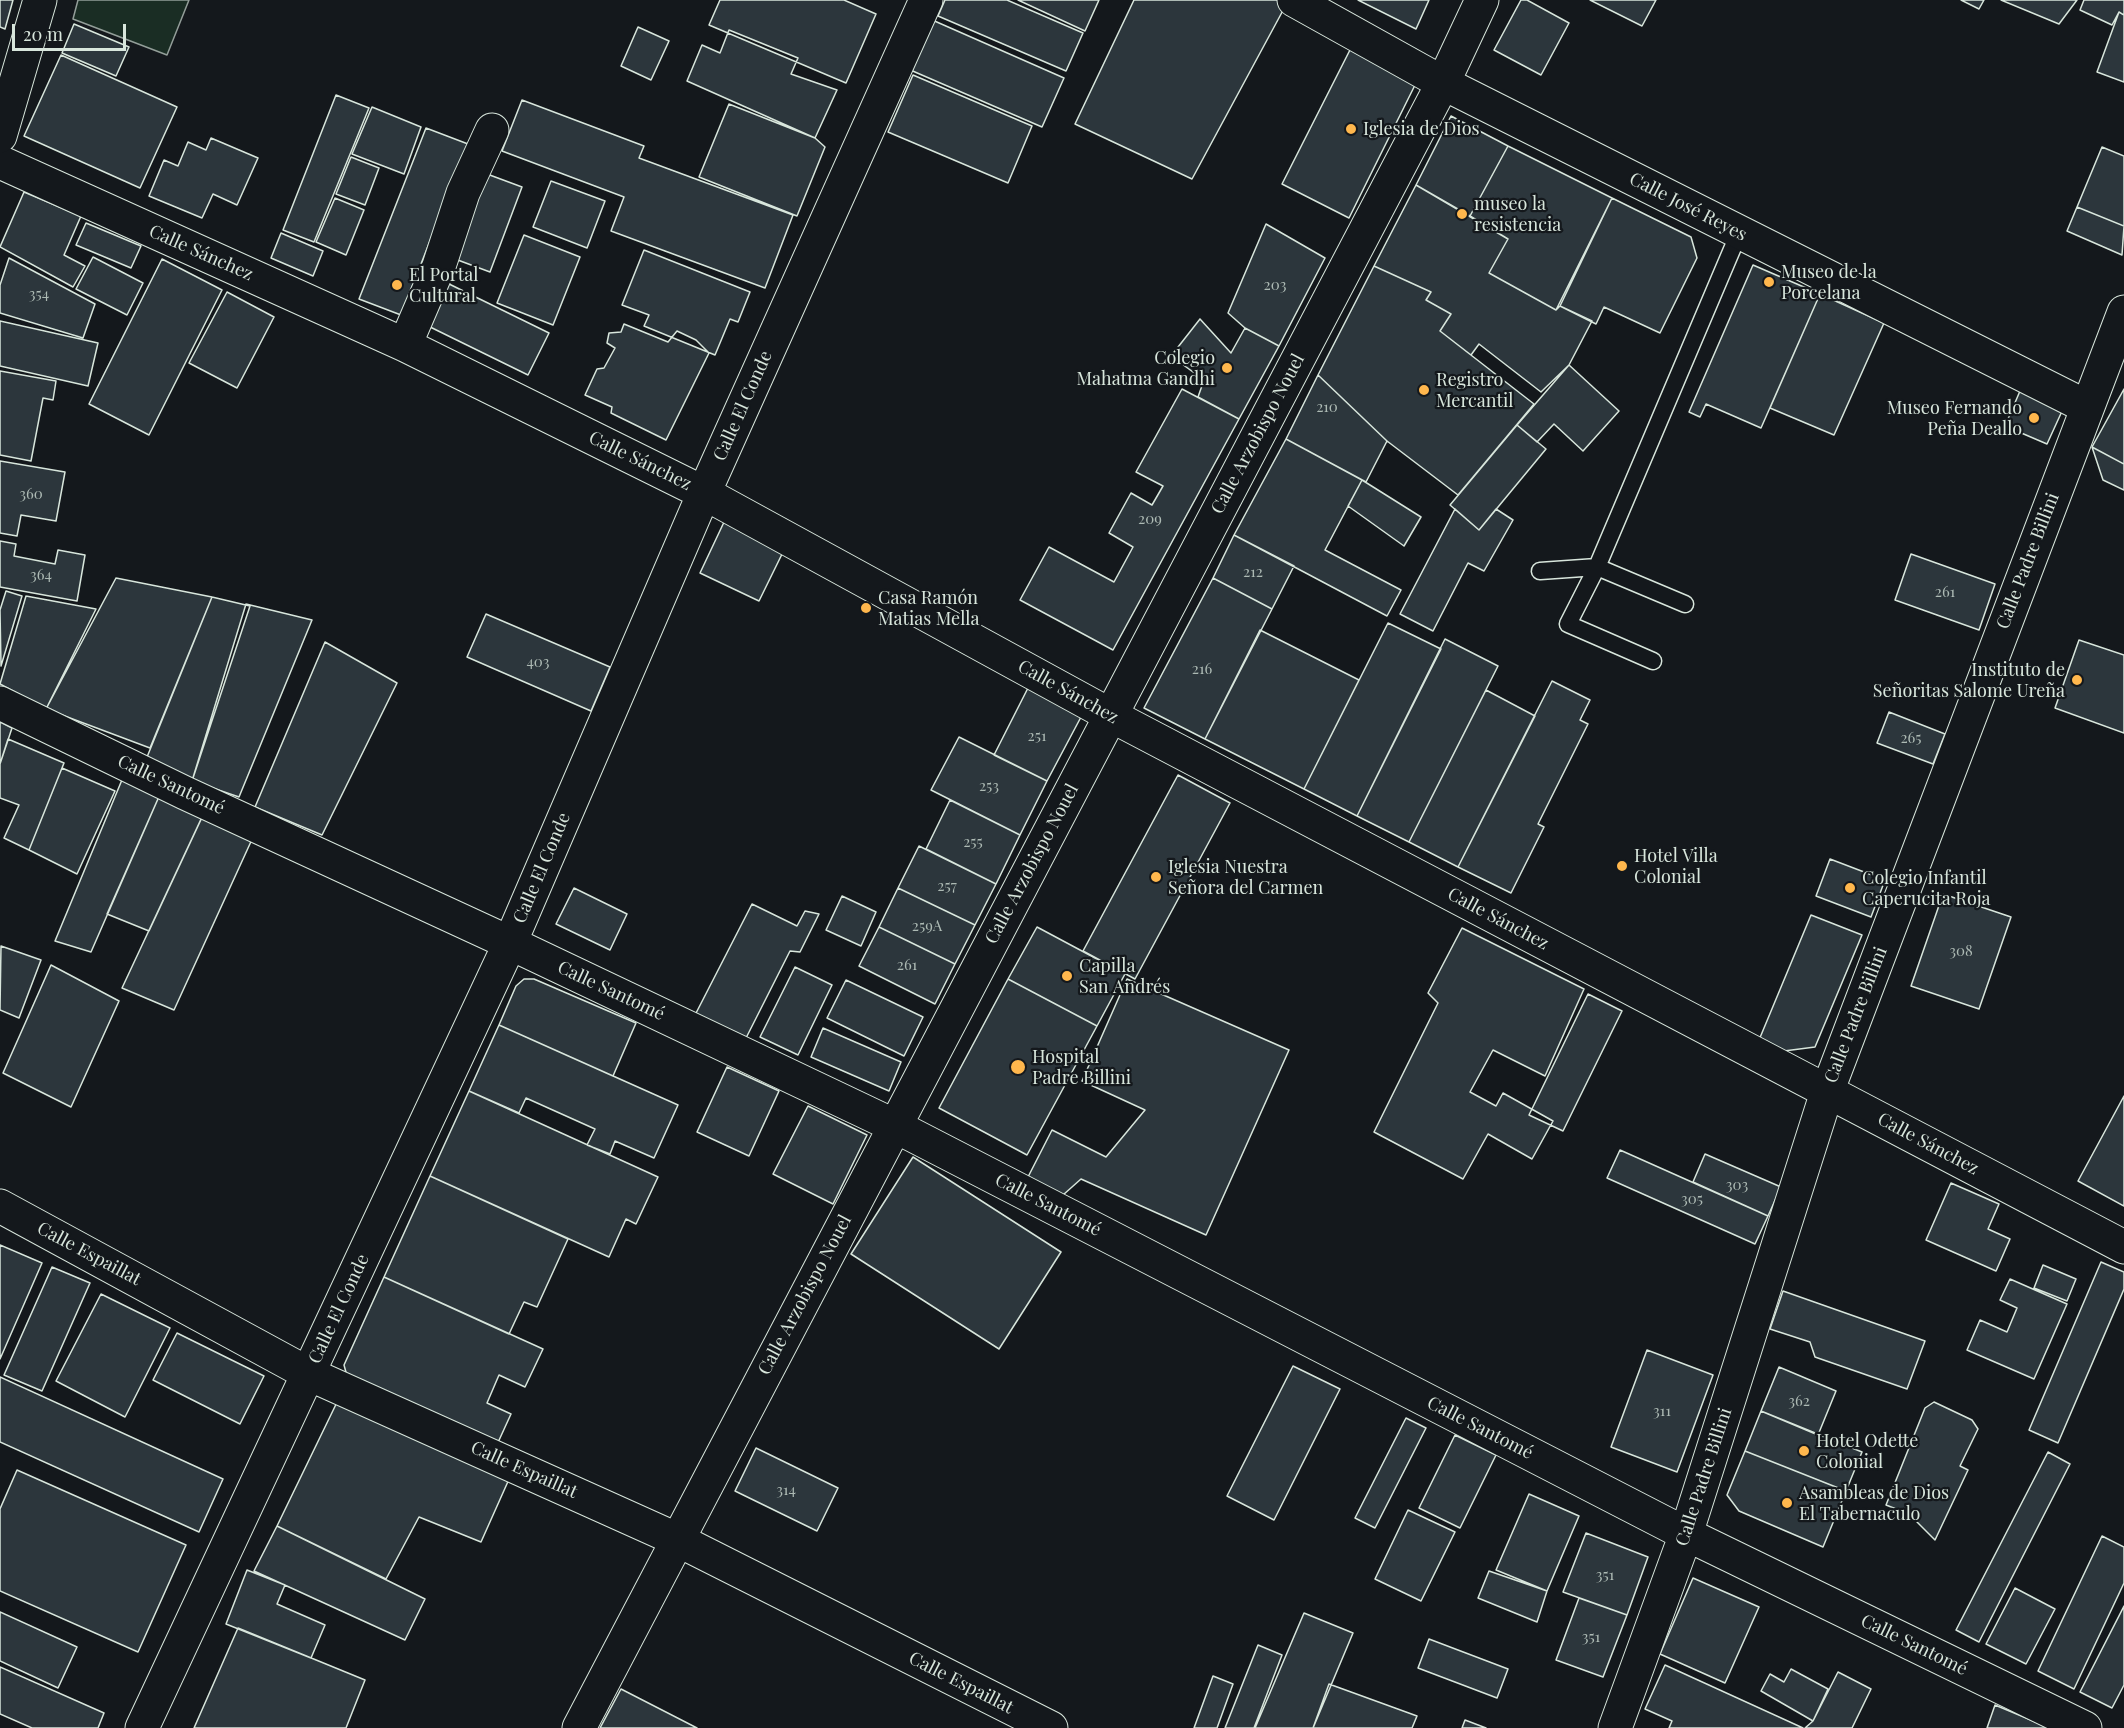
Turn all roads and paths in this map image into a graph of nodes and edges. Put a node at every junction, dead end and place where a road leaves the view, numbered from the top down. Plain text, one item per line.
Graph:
1 (40, 0) edge
2 (926, 0) edge
3 (1294, 0) edge
4 (1482, 0) edge
5 (1443, 83) junction
6 (492, 130) dead end
7 (0, 136) edge
8 (0, 162) edge
9 (1739, 233) junction
10 (2122, 327) edge
11 (405, 345) junction
12 (2087, 407) junction
13 (704, 493) junction
14 (1597, 567) junction
15 (1540, 572) dead end
16 (1685, 604) dead end
17 (1653, 662) dead end
18 (0, 703) edge
19 (1110, 715) junction
20 (510, 943) junction
21 (1827, 1092) junction
22 (895, 1126) junction
23 (0, 1206) edge
24 (2124, 1247) edge
25 (309, 1374) junction
26 (1686, 1534) junction
27 (676, 1539) junction
28 (142, 1728) edge
29 (579, 1728) edge
30 (1051, 1728) edge
31 (1615, 1728) edge
32 (2085, 1728) edge

1 - 7 street
2 - 13 street, Calle El Conde
3 - 5 street, Calle José Reyes
4 - 5 street, Calle Arzobispo Nouel
5 - 9 street, Calle José Reyes
5 - 19 street, Calle Arzobispo Nouel
6 - 11 street
8 - 11 street, Calle Sánchez
9 - 12 street, Calle José Reyes
9 - 14 lane
10 - 12 street, Calle Padre Billini
11 - 13 street, Calle Sánchez
12 - 21 street, Calle Padre Billini
13 - 19 street, Calle Sánchez
13 - 20 street, Calle El Conde
14 - 15 lane
14 - 16 lane
14 - 17 lane
18 - 20 street, Calle Santomé
19 - 21 street, Calle Sánchez
19 - 22 street, Calle Arzobispo Nouel
20 - 22 street, Calle Santomé
20 - 25 street, Calle El Conde
21 - 24 street, Calle Sánchez
21 - 26 street, Calle Padre Billini
22 - 26 street, Calle Santomé
22 - 27 street, Calle Arzobispo Nouel
23 - 25 street, Calle Espaillat
25 - 27 street, Calle Espaillat
25 - 28 street, Calle El Conde
26 - 31 street, Calle Padre Billini
26 - 32 street, Calle Santomé
27 - 29 street, Calle Arzobispo Nouel
27 - 30 street, Calle Espaillat

